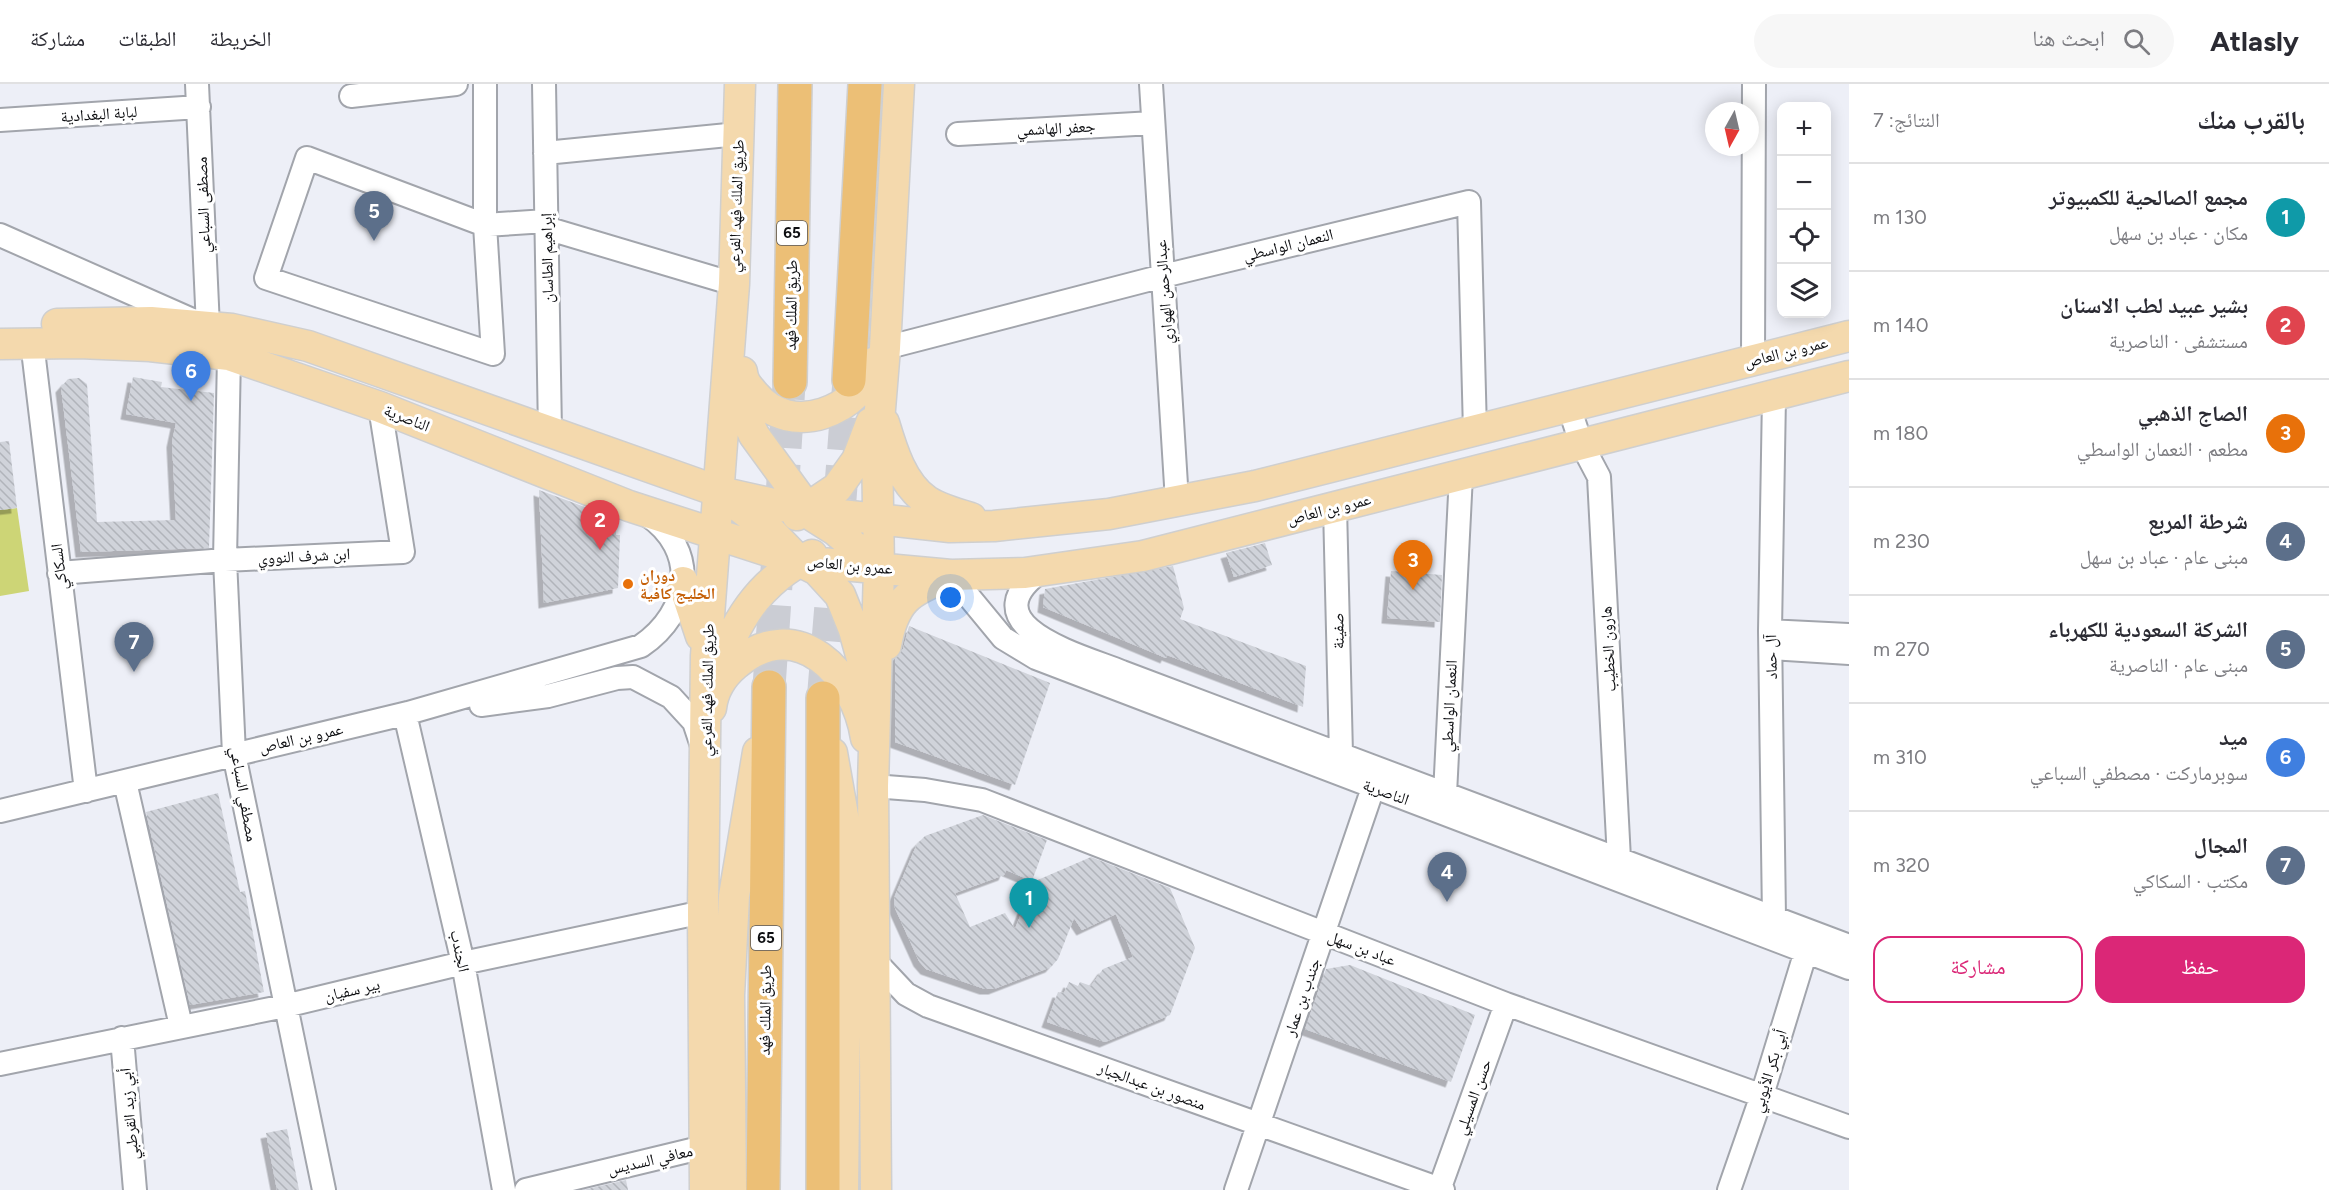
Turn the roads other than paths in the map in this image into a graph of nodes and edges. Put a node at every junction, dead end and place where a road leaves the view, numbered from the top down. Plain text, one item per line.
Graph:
1 (197, 84) edge
2 (456, 84) edge
3 (485, 84) edge
4 (544, 84) edge
5 (740, 84) edge
6 (795, 84) edge
7 (865, 84) edge
8 (899, 84) edge
9 (1150, 84) edge
10 (1754, 84) edge
11 (351, 96) dead end
12 (199, 107) junction
13 (0, 120) edge
14 (1153, 123) junction
15 (738, 134) junction
16 (958, 134) dead end
17 (545, 153) junction
18 (484, 225) junction
19 (546, 225) junction
20 (0, 236) edge
21 (1163, 276) junction
22 (732, 304) junction
23 (0, 327) edge
24 (208, 327) junction
25 (886, 334) junction
26 (1849, 336) edge
27 (32, 342) junction
28 (0, 344) edge
29 (229, 355) junction
30 (1753, 360) junction
31 (1849, 376) edge
32 (849, 380) tunnel mouth
33 (790, 382) tunnel mouth
34 (1774, 396) junction
35 (879, 406) junction
36 (380, 407) junction
37 (1569, 407) junction
38 (1475, 431) junction
39 (550, 432) junction
40 (1581, 443) junction
41 (1461, 476) junction
42 (720, 492) junction
43 (1177, 501) junction
44 (629, 506) junction
45 (1335, 507) junction
46 (806, 511) junction
47 (878, 521) junction
48 (994, 526) junction
49 (767, 528) junction
50 (716, 534) junction
51 (845, 539) junction
52 (225, 560) junction
53 (799, 561) junction
54 (879, 568) junction
55 (1041, 571) junction
56 (59, 573) junction
57 (951, 575) junction
58 (683, 582) junction
59 (1849, 635) edge
60 (1770, 639) junction
61 (1849, 653) edge
62 (706, 656) junction
63 (769, 687) joint
64 (706, 693) junction
65 (824, 698) joint
66 (876, 704) junction
67 (406, 713) junction
68 (705, 753) junction
69 (234, 754) junction
70 (1341, 754) junction
71 (1376, 778) junction
72 (125, 782) junction
73 (873, 786) junction
74 (86, 791) junction
75 (1445, 794) junction
76 (0, 811) edge
77 (1619, 859) junction
78 (703, 912) junction
79 (1774, 918) junction
80 (1323, 933) junction
81 (1849, 946) edge
82 (1806, 951) junction
83 (875, 961) junction
84 (464, 963) junction
85 (1849, 968) edge
86 (1506, 1004) junction
87 (285, 1006) junction
88 (181, 1026) junction
89 (122, 1038) junction
90 (0, 1064) edge
91 (1762, 1095) junction
92 (1258, 1124) junction
93 (1849, 1127) edge
94 (704, 1148) junction
95 (135, 1190) edge
96 (324, 1190) edge
97 (504, 1190) edge
98 (526, 1190) edge
99 (705, 1190) edge
100 (731, 1190) edge
101 (763, 1190) edge
102 (823, 1190) edge
103 (843, 1190) edge
104 (876, 1190) edge
105 (1236, 1190) edge
106 (1441, 1190) edge
107 (1729, 1190) edge

1 - 12 street, مصطفى السباعي
2 - 11 street
3 - 18 street
4 - 17 street, إبراهيم الطاسان
5 - 15 main road, طريق الملك فهد الفرعي
6 - 33 highway, طريق الملك فهد / 65
7 - 32 highway
8 - 25 main road
9 - 14 street, عبدالرحمن الهواري
10 - 30 street
12 - 13 street, لبابة البغدادية
12 - 24 street, مصطفى السباعي
14 - 16 street, جعفر الهاشمي
14 - 21 street, عبدالرحمن الهواري
15 - 17 street
15 - 22 main road, طريق الملك فهد الفرعي
17 - 19 street, إبراهيم الطاسان
18 - 18 street
18 - 19 street
19 - 22 street
19 - 39 street, إبراهيم الطاسان
20 - 24 street
21 - 25 street, النعمان الواسطي
21 - 38 street, النعمان الواسطي
21 - 43 street, عبدالرحمن الهواري
22 - 25 main road
22 - 42 main road, طريق الملك فهد الفرعي
22 - 46 main road
23 - 24 main road, الناصرية
24 - 39 main road, الناصرية
25 - 35 main road
26 - 30 main road, عمرو بن العاص
27 - 28 main road, الناصرية
27 - 29 main road, الناصرية
27 - 56 street, السكاكي
29 - 36 main road, الناصرية
29 - 52 street, مصطفي السباعي
30 - 37 main road, عمرو بن العاص
31 - 34 main road, عمرو بن العاص
34 - 40 main road, عمرو بن العاص
34 - 60 street, آل حماد
35 - 46 main road
35 - 47 main road
35 - 48 main road
36 - 44 main road, الناصرية
36 - 52 street, ابن شرف النووي
37 - 38 main road, عمرو بن العاص
37 - 40 street, هارون الخطيب
38 - 43 main road, عمرو بن العاص
39 - 42 main road, الناصرية
40 - 41 main road, عمرو بن العاص
40 - 77 street, هارون الخطيب
41 - 45 main road, عمرو بن العاص
41 - 75 street, النعمان الواسطي
42 - 46 main road, الناصرية
42 - 49 main road
42 - 50 main road, طريق الملك فهد الفرعي
43 - 48 main road, عمرو بن العاص
44 - 50 main road, الناصرية
44 - 58 street
45 - 55 main road, عمرو بن العاص
45 - 70 street, صفينة
46 - 47 main road, عمرو بن العاص
46 - 49 main road
46 - 51 main road
47 - 48 main road, عمرو بن العاص
47 - 51 main road
47 - 54 main road
49 - 50 main road
49 - 53 main road
50 - 53 main road, الناصرية
50 - 62 main road, طريق الملك فهد الفرعي
51 - 53 main road
51 - 54 main road
52 - 56 street, ابن شرف النووي
52 - 69 street, مصطفي السباعي
53 - 54 main road, عمرو بن العاص
53 - 64 main road
53 - 66 main road
54 - 57 main road, عمرو بن العاص
54 - 66 main road
55 - 57 main road, عمرو بن العاص
55 - 70 street, الناصرية
56 - 74 street, السكاكي
57 - 66 main road
57 - 71 street, الناصرية
58 - 62 main road
58 - 67 street, عمرو بن العاص
59 - 60 street
60 - 61 street
60 - 79 street, آل حماد
62 - 64 main road, طريق الملك فهد الفرعي
63 - 100 main road
63 - 101 highway, طريق الملك فهد / 65
64 - 68 main road, طريق الملك فهد الفرعي
65 - 102 highway
65 - 103 main road
66 - 73 main road
67 - 68 street
67 - 69 street, عمرو بن العاص
67 - 84 street, الجندب
68 - 73 main road
68 - 78 main road, طريق الملك فهد الفرعي
69 - 72 street, عمرو بن العاص
69 - 87 street, مصطفي السباعي
70 - 71 street, الناصرية
71 - 75 street, الناصرية
71 - 80 street, جندب بن عمار
71 - 82 street, الناصرية
72 - 74 street, عمرو بن العاص
72 - 88 street
73 - 80 street, عباد بن سهل
73 - 83 main road
74 - 76 street, عمرو بن العاص
75 - 77 street, الناصرية
77 - 79 street, الناصرية
78 - 84 street, بير سفيان
78 - 94 main road, طريق الملك فهد الفرعي
79 - 81 street, الناصرية
80 - 86 street, عباد بن سهل
80 - 92 street, جندب بن عمار
82 - 85 street, الناصرية
82 - 91 street, أبي بكر الأيوبي
83 - 92 street, منصور بن عبدالجبار
83 - 104 main road
84 - 87 street, بير سفيان
84 - 97 street, الجندب
86 - 91 street, عباد بن سهل
86 - 106 street, حسن المسيلي
87 - 88 street, بير سفيان
87 - 96 street, مصطفي السباعي
88 - 89 street, بير سفيان
89 - 90 street, بير سفيان
89 - 95 street, أبي زيد القرطبي
91 - 93 street, عباد بن سهل
91 - 107 street, أبي بكر الأيوبي
92 - 105 street, جندب بن عمار
92 - 106 street, منصور بن عبدالجبار
94 - 98 street, معافي السديس
94 - 99 main road, طريق الملك فهد الفرعي

